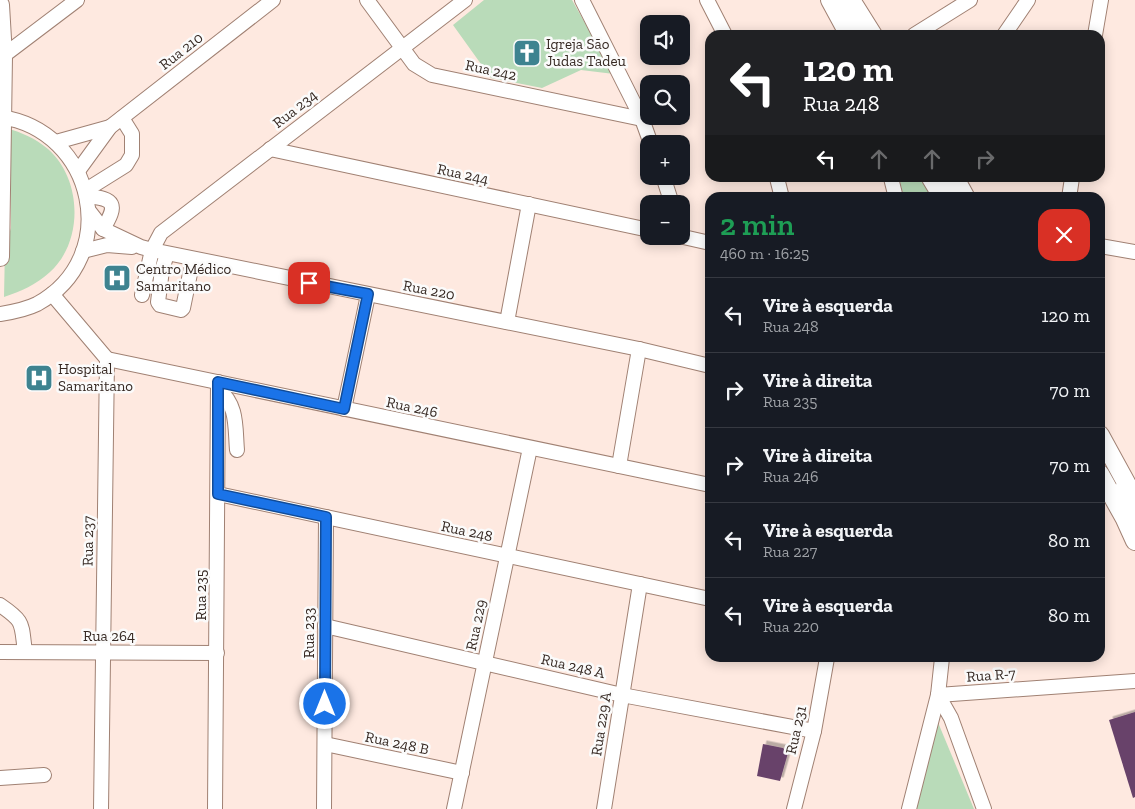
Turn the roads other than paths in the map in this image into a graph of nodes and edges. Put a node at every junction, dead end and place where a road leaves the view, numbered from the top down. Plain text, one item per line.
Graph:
1 (77, 0) edge
2 (273, 0) edge
3 (367, 0) edge
4 (465, 0) edge
5 (582, 0) edge
6 (707, 0) edge
7 (851, 0) edge
8 (970, 0) edge
9 (1028, 0) edge
10 (1101, 0) edge
11 (837, 3) edge
12 (0, 5) edge
13 (723, 30) edge
14 (847, 30) edge
15 (857, 30) edge
16 (870, 30) edge
17 (922, 30) edge
18 (1007, 30) edge
19 (1096, 30) edge
20 (402, 48) junction
21 (3, 56) junction
22 (640, 115) edge
23 (1, 117) edge
24 (122, 118) junction
25 (640, 119) edge
26 (110, 128) junction
27 (56, 142) junction
28 (270, 149) junction
29 (78, 171) junction
30 (86, 193) junction
31 (529, 204) junction
32 (89, 211) junction
33 (640, 228) edge
34 (104, 229) junction
35 (690, 238) edge
36 (705, 242) edge
37 (1105, 247) edge
38 (146, 249) junction
39 (83, 251) junction
40 (1135, 252) edge
41 (168, 254) junction
42 (0, 257) edge
43 (193, 259) junction
44 (52, 294) junction
45 (368, 294) junction
46 (142, 295) dead end
47 (0, 314) edge
48 (507, 322) junction
49 (639, 349) junction
50 (107, 359) junction
51 (705, 365) edge
52 (218, 386) junction
53 (344, 409) junction
54 (1105, 444) edge
55 (530, 448) junction
56 (237, 450) dead end
57 (1105, 454) edge
58 (620, 466) junction
59 (1105, 470) edge
60 (1105, 483) edge
61 (705, 484) edge
62 (218, 494) junction
63 (1135, 499) edge
64 (326, 517) junction
65 (1134, 519) edge
66 (1135, 540) edge
67 (507, 556) junction
68 (640, 584) junction
69 (705, 598) edge
70 (0, 605) edge
71 (326, 626) junction
72 (0, 652) edge
73 (25, 652) junction
74 (102, 652) junction
75 (217, 652) junction
76 (826, 662) edge
77 (942, 662) edge
78 (485, 663) junction
79 (1135, 681) edge
80 (622, 695) junction
81 (938, 695) junction
82 (814, 731) junction
83 (325, 744) junction
84 (462, 773) junction
85 (44, 774) dead end
86 (0, 778) edge
87 (101, 809) edge
88 (215, 809) edge
89 (324, 809) edge
90 (454, 809) edge
91 (604, 809) edge
92 (794, 809) edge
93 (909, 809) edge
94 (984, 809) edge

1 - 21 street
2 - 24 street, Rua 210
3 - 20 street, Rua 242
4 - 20 street, Rua 234
5 - 22 street
6 - 13 street
7 - 16 main road
8 - 17 street
9 - 18 street
10 - 19 street
11 - 14 main road
11 - 15 street
12 - 21 main road
20 - 25 street, Rua 242
20 - 28 street, Rua 234
21 - 23 main road
23 - 27 street
23 - 42 main road
24 - 26 street, Rua 210
24 - 30 street
26 - 27 street, Rua 210
26 - 29 street, Rua 210
27 - 29 street
28 - 31 street, Rua 244
28 - 38 street, Rua 234
29 - 30 street
30 - 32 street
30 - 34 street
31 - 33 street, Rua 244
31 - 48 street
32 - 34 street, Rua 220
32 - 39 street
34 - 38 street, Rua 220
35 - 36 street
37 - 40 street
38 - 39 street, Rua 220
38 - 41 street, Rua 220
38 - 46 street
39 - 44 street
41 - 43 street, Rua 220
41 - 43 street
43 - 45 street, Rua 220
44 - 47 street
44 - 50 street
45 - 48 street, Rua 220
45 - 53 street
48 - 49 street, Rua 220
49 - 51 street, Rua 220
49 - 58 street
50 - 52 street, Rua 246
50 - 74 street, Rua 237
52 - 53 street, Rua 246
52 - 56 street
52 - 62 street, Rua 235
53 - 55 street, Rua 246
54 - 63 main road
55 - 58 street, Rua 246
55 - 67 street, Rua 229
57 - 65 street
58 - 61 street, Rua 246
59 - 65 street
60 - 66 main road
62 - 64 street, Rua 248
62 - 75 street, Rua 235
64 - 67 street, Rua 248
64 - 71 street, Rua 233
67 - 68 street, Rua 248
67 - 78 street, Rua 229
68 - 69 street, Rua 248
68 - 80 street, Rua 229 A
70 - 73 street
71 - 78 street, Rua 248 A
71 - 83 street, Rua 233
72 - 73 street, Rua 264
73 - 74 street, Rua 264
74 - 75 street, Rua 264
74 - 87 street, Rua 237
75 - 88 street, Rua 235
76 - 82 street, Rua 231
77 - 81 street
78 - 80 street, Rua 248 A
78 - 84 street, Rua 229
79 - 81 street, Rua R-7
80 - 82 street, Rua 248 A
80 - 91 street, Rua 229 A
81 - 93 street
81 - 94 street
82 - 92 street, Rua 231
83 - 84 street, Rua 248 B
83 - 89 street, Rua 233
84 - 90 street, Rua 229
85 - 86 street

